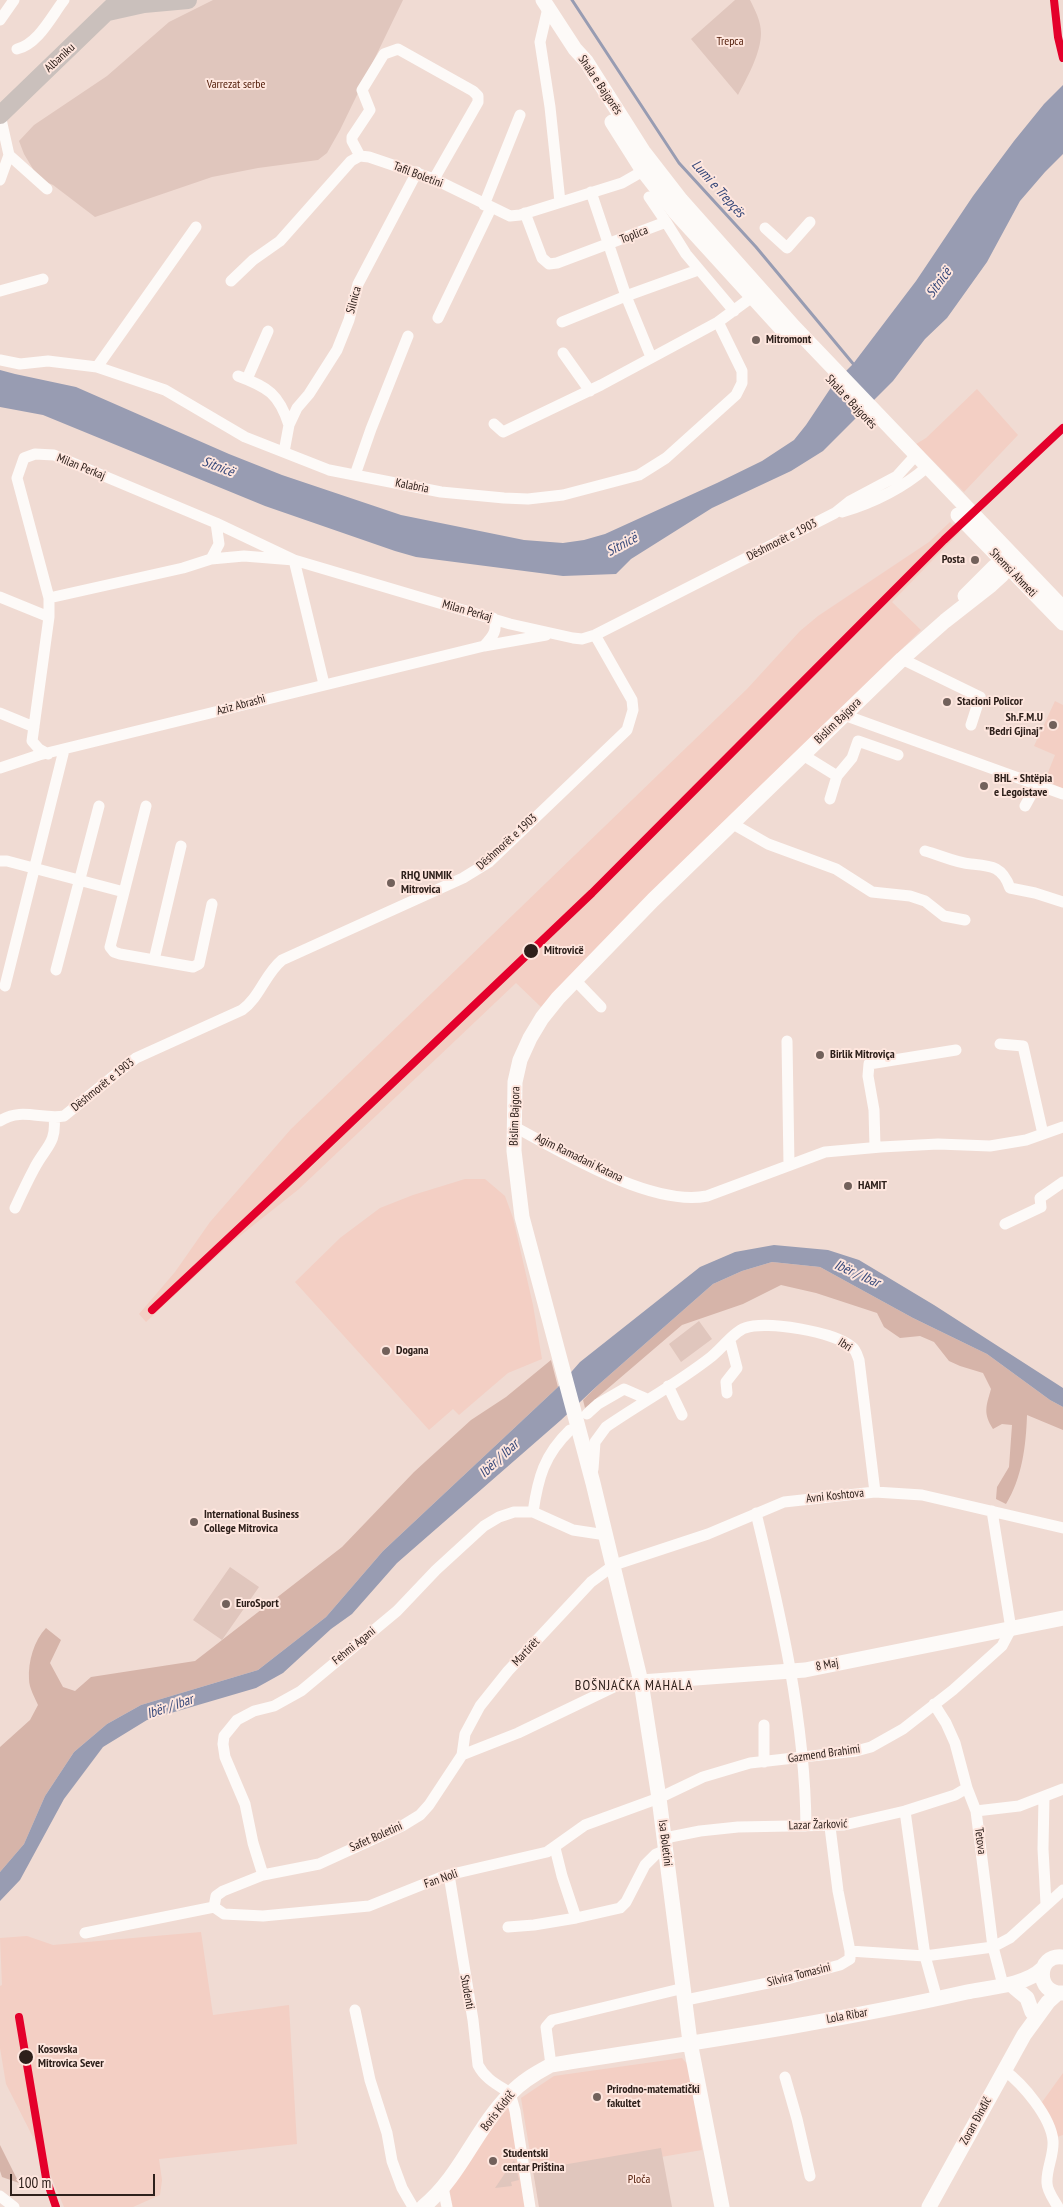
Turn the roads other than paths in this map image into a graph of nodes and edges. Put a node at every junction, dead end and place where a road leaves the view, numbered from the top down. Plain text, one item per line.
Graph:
1 (14, 0) edge
2 (64, 0) edge
3 (188, 0) edge
4 (545, 4) edge
5 (113, 6) edge
6 (0, 20) edge
7 (17, 50) dead end
8 (0, 115) edge
9 (520, 115) dead end
10 (638, 154) junction
11 (9, 155) junction
12 (360, 156) junction
13 (643, 171) junction
14 (417, 172) junction
15 (434, 179) junction
16 (0, 180) edge
17 (47, 189) dead end
18 (591, 192) junction
19 (649, 197) dead end
20 (560, 202) junction
21 (488, 206) junction
22 (525, 213) junction
23 (666, 222) junction
24 (810, 222) dead end
25 (196, 227) dead end
26 (765, 228) dead end
27 (608, 244) junction
28 (698, 270) junction
29 (43, 279) dead end
30 (231, 281) dead end
31 (0, 291) edge
32 (626, 296) junction
33 (752, 297) junction
34 (734, 312) junction
35 (438, 318) dead end
36 (562, 322) dead end
37 (718, 322) junction
38 (790, 331) junction
39 (268, 332) dead end
40 (408, 336) dead end
41 (562, 354) dead end
42 (651, 357) junction
43 (0, 360) edge
44 (97, 367) junction
45 (590, 391) junction
46 (494, 424) dead end
47 (289, 425) junction
48 (284, 452) junction
49 (912, 459) junction
50 (923, 471) junction
51 (355, 475) junction
52 (835, 513) junction
53 (968, 517) junction
54 (216, 523) junction
55 (989, 549) junction
56 (211, 559) junction
57 (294, 560) junction
58 (1007, 562) junction
59 (988, 580) junction
60 (1034, 596) junction
61 (0, 597) edge
62 (49, 598) junction
63 (1063, 608) edge
64 (49, 617) junction
65 (493, 618) junction
66 (1063, 623) edge
67 (553, 634) junction
68 (595, 635) junction
69 (484, 646) junction
70 (902, 659) junction
71 (324, 684) junction
72 (0, 713) edge
73 (844, 716) junction
74 (971, 725) dead end
75 (34, 727) junction
76 (64, 750) junction
77 (48, 754) junction
78 (802, 755) junction
79 (898, 755) dead end
80 (0, 768) edge
81 (837, 776) junction
82 (1037, 784) junction
83 (1063, 794) edge
84 (830, 799) dead end
85 (99, 806) dead end
86 (146, 806) dead end
87 (1025, 806) dead end
88 (733, 824) junction
89 (182, 846) dead end
90 (926, 851) dead end
91 (0, 861) edge
92 (34, 868) junction
93 (80, 880) junction
94 (124, 892) junction
95 (1063, 902) edge
96 (212, 904) dead end
97 (965, 920) dead end
98 (154, 960) junction
99 (56, 970) dead end
100 (575, 980) junction
101 (5, 986) dead end
102 (601, 1007) dead end
103 (787, 1041) dead end
104 (1000, 1044) dead end
105 (956, 1050) dead end
106 (54, 1117) junction
107 (0, 1121) edge
108 (513, 1126) junction
109 (1063, 1127) edge
110 (1043, 1134) junction
111 (875, 1147) junction
112 (789, 1166) junction
113 (1063, 1182) edge
114 (15, 1208) dead end
115 (1004, 1224) dead end
116 (730, 1341) junction
117 (668, 1386) junction
118 (727, 1393) dead end
119 (647, 1399) junction
120 (587, 1414) dead end
121 (682, 1414) dead end
122 (570, 1430) dead end
123 (593, 1483) junction
124 (875, 1492) junction
125 (992, 1511) junction
126 (533, 1512) junction
127 (756, 1513) junction
128 (1063, 1528) edge
129 (606, 1535) junction
130 (614, 1565) junction
131 (1063, 1618) edge
132 (1011, 1630) junction
133 (791, 1670) junction
134 (641, 1682) junction
135 (934, 1704) junction
136 (764, 1725) dead end
137 (462, 1755) junction
138 (803, 1757) junction
139 (764, 1762) junction
140 (967, 1788) junction
141 (1063, 1789) edge
142 (1044, 1797) junction
143 (659, 1798) junction
144 (905, 1811) junction
145 (976, 1811) junction
146 (806, 1826) junction
147 (830, 1827) junction
148 (665, 1844) junction
149 (555, 1848) junction
150 (263, 1875) junction
151 (449, 1875) junction
152 (1063, 1890) edge
153 (1046, 1904) junction
154 (214, 1907) junction
155 (576, 1918) junction
156 (508, 1927) dead end
157 (85, 1933) dead end
158 (993, 1947) junction
159 (850, 1951) junction
160 (926, 1956) junction
161 (1063, 1957) edge
162 (1051, 1985) edge
163 (1009, 1986) junction
164 (685, 1994) junction
165 (937, 1999) junction
166 (354, 2010) dead end
167 (1032, 2012) junction
168 (1024, 2035) junction
169 (690, 2042) junction
170 (552, 2065) junction
171 (1004, 2070) junction
172 (785, 2077) dead end
173 (510, 2094) junction
174 (810, 2176) dead end
175 (443, 2188) junction
176 (0, 2196) edge
177 (14, 2207) edge
178 (413, 2207) edge
179 (423, 2207) edge
180 (447, 2207) edge
181 (530, 2207) edge
182 (722, 2207) edge
183 (929, 2207) edge
184 (1058, 2207) edge

1 - 6 street
2 - 7 street
3 - 5 main road
4 - 10 main road, Shala e Bajgorës
4 - 20 street
5 - 8 main road, Albaniku
8 - 11 street, Albaniku
9 - 21 street
10 - 13 main road, Shala e Bajgorës
10 - 38 main road, Shala e Bajgorës
11 - 16 street
11 - 17 street
12 - 14 street, Tafil Boletini
12 - 15 street
12 - 30 street
13 - 18 street, Tafil Boletini
13 - 33 main road, Shala e Bajgorës
14 - 15 street, Tafil Boletini
14 - 47 street, Silnica
15 - 21 street, Tafil Boletini
18 - 20 street, Tafil Boletini
18 - 27 street
19 - 23 street
20 - 22 street, Tafil Boletini
21 - 22 street, Tafil Boletini
21 - 35 street
22 - 27 street, Toplica
23 - 27 street, Toplica
23 - 28 street
24 - 26 street
25 - 44 street
27 - 32 street
28 - 32 street
28 - 34 street
29 - 31 street
32 - 36 street
32 - 42 street
33 - 34 street
33 - 38 main road, Shala e Bajgorës
34 - 37 street
37 - 42 street
37 - 51 street, Kalabria
38 - 49 main road, Shala e Bajgorës
39 - 47 street
40 - 51 street
41 - 45 street
42 - 45 street
43 - 44 street, Kalabria
44 - 48 street, Kalabria
45 - 46 street
47 - 48 street, Silnica
48 - 51 street, Kalabria
49 - 50 main road, Shala e Bajgorës
49 - 52 street, Dëshmorët e 1903
50 - 52 street, Dëshmorët e 1903
50 - 53 main road, Shala e Bajgorës
52 - 68 street, Dëshmorët e 1903
53 - 55 main road, Shemsi Ahmeti
53 - 58 main road, Shemsi Ahmeti
54 - 56 street
54 - 57 street, Milan Perkaj
54 - 62 street, Milan Perkaj
55 - 58 main road, Shemsi Ahmeti
55 - 59 main road
56 - 57 street, Milan Perkaj
56 - 62 street, Milan Perkaj
57 - 65 street, Milan Perkaj
57 - 71 street
58 - 59 main road, Bislim Bajgora
58 - 60 main road, Shemsi Ahmeti
58 - 63 main road, Shemsi Ahmeti
59 - 60 main road
59 - 70 main road, Bislim Bajgora
60 - 66 main road, Shemsi Ahmeti
61 - 64 street
62 - 64 street, Milan Perkaj
64 - 75 street, Milan Perkaj
65 - 67 street, Milan Perkaj
65 - 69 street
67 - 68 street, Aziz Abrashi
67 - 69 street, Aziz Abrashi
68 - 106 street, Dëshmorët e 1903
69 - 71 street, Aziz Abrashi
70 - 73 main road, Bislim Bajgora
70 - 74 street
71 - 76 street, Aziz Abrashi
72 - 75 street
73 - 78 main road, Bislim Bajgora
73 - 82 street
75 - 77 street, Milan Perkaj
76 - 77 street, Aziz Abrashi
76 - 92 street
77 - 80 street, Aziz Abrashi
78 - 81 street
78 - 88 main road, Bislim Bajgora
79 - 81 street
81 - 84 street
82 - 83 street
82 - 87 street
85 - 93 street
86 - 94 street
88 - 97 street
88 - 100 main road, Bislim Bajgora
89 - 98 street
90 - 95 street
91 - 92 street
92 - 93 street
92 - 101 street
93 - 94 street
93 - 99 street
94 - 98 street
96 - 98 street
100 - 102 street
100 - 108 main road, Bislim Bajgora
103 - 112 street
104 - 110 street
105 - 111 street
106 - 107 street
106 - 114 street
108 - 112 street, Agim Ramadani Katana
108 - 123 main road, Bislim Bajgora
109 - 110 street, Agim Ramadani Katana
110 - 111 street, Agim Ramadani Katana
111 - 112 street, Agim Ramadani Katana
113 - 115 street
116 - 117 street, Ibri
116 - 118 street
116 - 124 street, Ibri
117 - 119 street, Ibri
117 - 121 street
119 - 120 street
119 - 123 street, Ibri
122 - 126 street
123 - 129 main road, Isa Boletini
124 - 125 street, Avni Koshtova
124 - 127 street, Avni Koshtova
125 - 128 street, Avni Koshtova
125 - 132 street
126 - 129 street, Fehmi Agani
126 - 150 street, Fehmi Agani
127 - 130 street, Avni Koshtova
127 - 133 street
129 - 130 main road, Isa Boletini
130 - 134 main road, Isa Boletini
130 - 137 street, Martirët
131 - 132 main road, 8 Maj
132 - 133 main road, 8 Maj
132 - 135 street, Gazmend Brahimi
133 - 134 main road, 8 Maj
133 - 138 street
134 - 137 street
134 - 143 main road, Isa Boletini
135 - 138 street, Gazmend Brahimi
135 - 140 street, Tetova
136 - 139 street
137 - 150 street, Safet Boletini
138 - 139 street, Gazmend Brahimi
138 - 146 street
139 - 143 street, Gazmend Brahimi
140 - 144 street, Lazar Žarković
140 - 145 street, Tetova
141 - 142 street
142 - 145 street
142 - 153 street
143 - 148 main road, Isa Boletini
143 - 149 street, Fan Noli
144 - 147 street, Lazar Žarković
144 - 160 street
145 - 158 street, Tetova
146 - 147 street, Lazar Žarković
146 - 148 street, Lazar Žarković
147 - 159 street
148 - 155 street
148 - 164 main road, Isa Boletini
149 - 151 street, Fan Noli
149 - 155 street
150 - 154 street, Safet Boletini
151 - 154 street, Fan Noli
151 - 173 street, Studenti
152 - 153 street
153 - 158 street
154 - 157 street
155 - 156 street
158 - 160 street
158 - 163 street, Tetova
159 - 160 street
159 - 164 street, Silvira Tomasini
160 - 165 street
161 - 162 main road
162 - 163 main road, Lola Ribar
162 - 167 main road, Zoran Đinđič
162 - 168 main road, Zoran Đinđič
163 - 165 main road, Lola Ribar
163 - 167 main road
164 - 169 main road, Isa Boletini
164 - 170 street
165 - 169 main road, Lola Ribar
166 - 178 street
167 - 168 main road, Zoran Đinđič
168 - 171 main road, Zoran Đinđič
169 - 170 main road, Boris Kidrič
169 - 182 main road, Isa Boletini
170 - 173 main road, Boris Kidrič
171 - 183 main road, Zoran Đinđič
171 - 184 street
172 - 174 street
173 - 175 main road, Boris Kidrič
173 - 181 street
175 - 179 main road, Boris Kidrič
175 - 180 street
176 - 177 street

